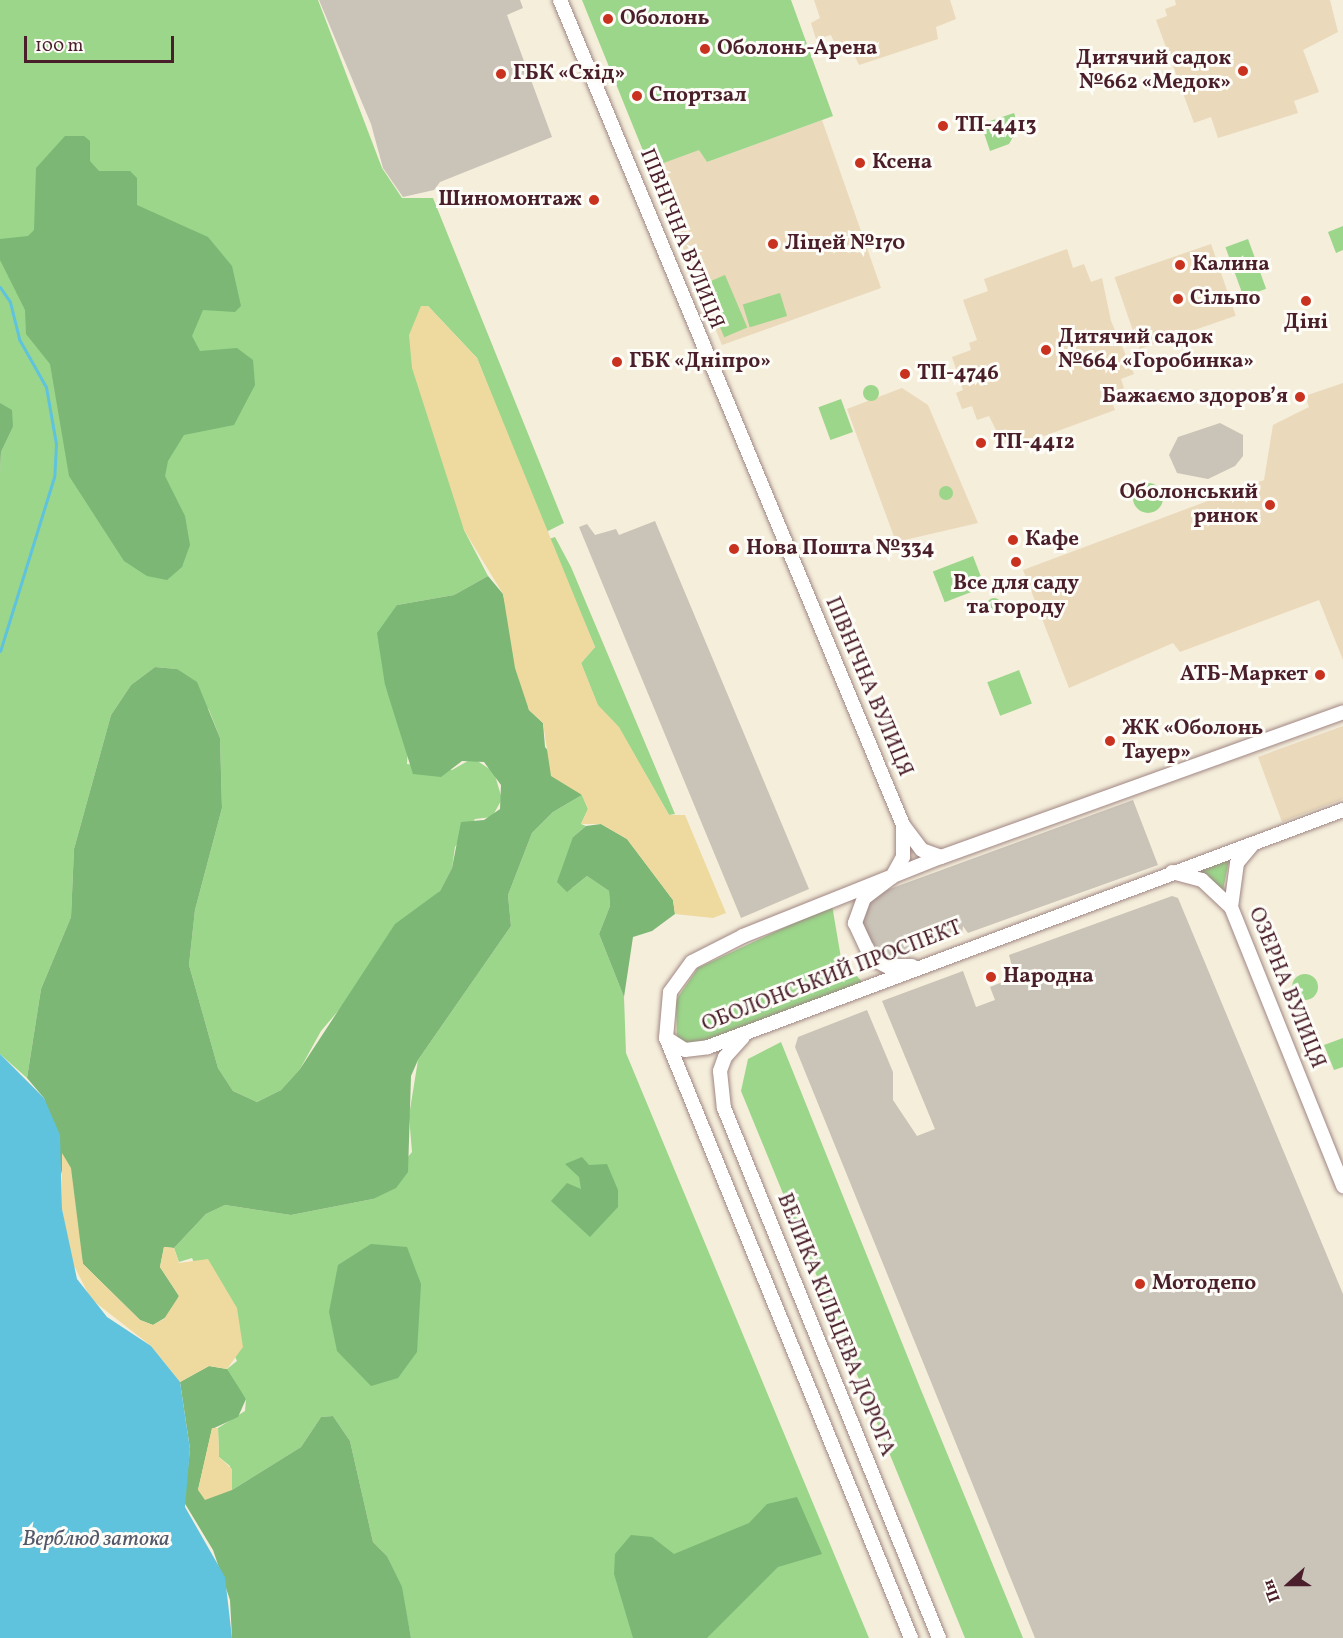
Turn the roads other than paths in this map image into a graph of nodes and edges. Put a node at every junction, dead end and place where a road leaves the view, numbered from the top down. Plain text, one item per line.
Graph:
1 (560, 0) edge
2 (1343, 712) edge
3 (1343, 810) edge
4 (903, 825) junction
5 (1257, 841) junction
6 (941, 857) junction
7 (1170, 872) junction
8 (892, 877) junction
9 (1231, 907) junction
10 (926, 964) junction
11 (748, 1034) junction
12 (666, 1038) junction
13 (1343, 1186) edge
14 (911, 1638) edge
15 (939, 1638) edge

1 - 4 main road, ПІВНІЧНА ВУЛИЦЯ
2 - 6 main road
3 - 5 main road, ОБОЛОНСЬКИЙ ПРОСПЕКТ
4 - 6 main road, ПІВНІЧНА ВУЛИЦЯ
4 - 8 main road, ПІВНІЧНА ВУЛИЦЯ
5 - 7 main road, ОБОЛОНСЬКИЙ ПРОСПЕКТ
5 - 9 main road
6 - 8 main road
7 - 9 main road
7 - 10 main road, ОБОЛОНСЬКИЙ ПРОСПЕКТ
8 - 10 main road
8 - 12 main road
9 - 13 main road, ОЗЕРНА ВУЛИЦЯ
10 - 11 main road, ОБОЛОНСЬКИЙ ПРОСПЕКТ
11 - 12 main road, ОБОЛОНСЬКИЙ ПРОСПЕКТ
11 - 15 main road, ВЕЛИКА КІЛЬЦЕВА ДОРОГА
12 - 14 main road

